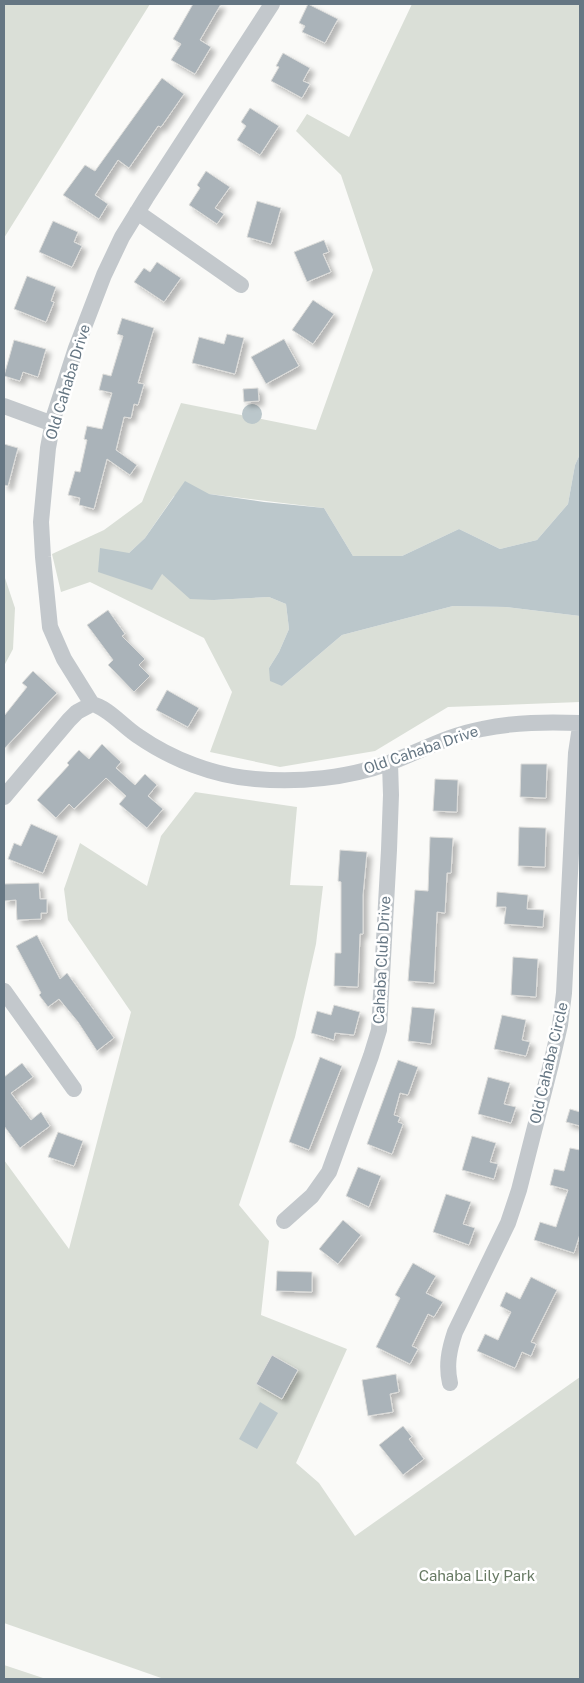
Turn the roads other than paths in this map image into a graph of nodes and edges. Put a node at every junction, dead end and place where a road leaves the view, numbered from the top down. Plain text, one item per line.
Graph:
1 (272, 4) edge
2 (137, 212) junction
3 (241, 285) dead end
4 (4, 406) edge
5 (53, 424) junction
6 (92, 704) junction
7 (580, 725) edge
8 (390, 763) junction
9 (4, 797) edge
10 (4, 990) edge
11 (74, 1089) dead end
12 (284, 1221) dead end
13 (450, 1383) dead end

1 - 2 street, Old Cahaba Drive
2 - 3 street
2 - 5 street, Old Cahaba Drive
4 - 5 street
5 - 6 street, Old Cahaba Drive
6 - 8 street, Old Cahaba Drive
6 - 9 street
7 - 8 street, Old Cahaba Drive
7 - 13 street, Old Cahaba Circle
8 - 12 street, Cahaba Club Drive
10 - 11 street

